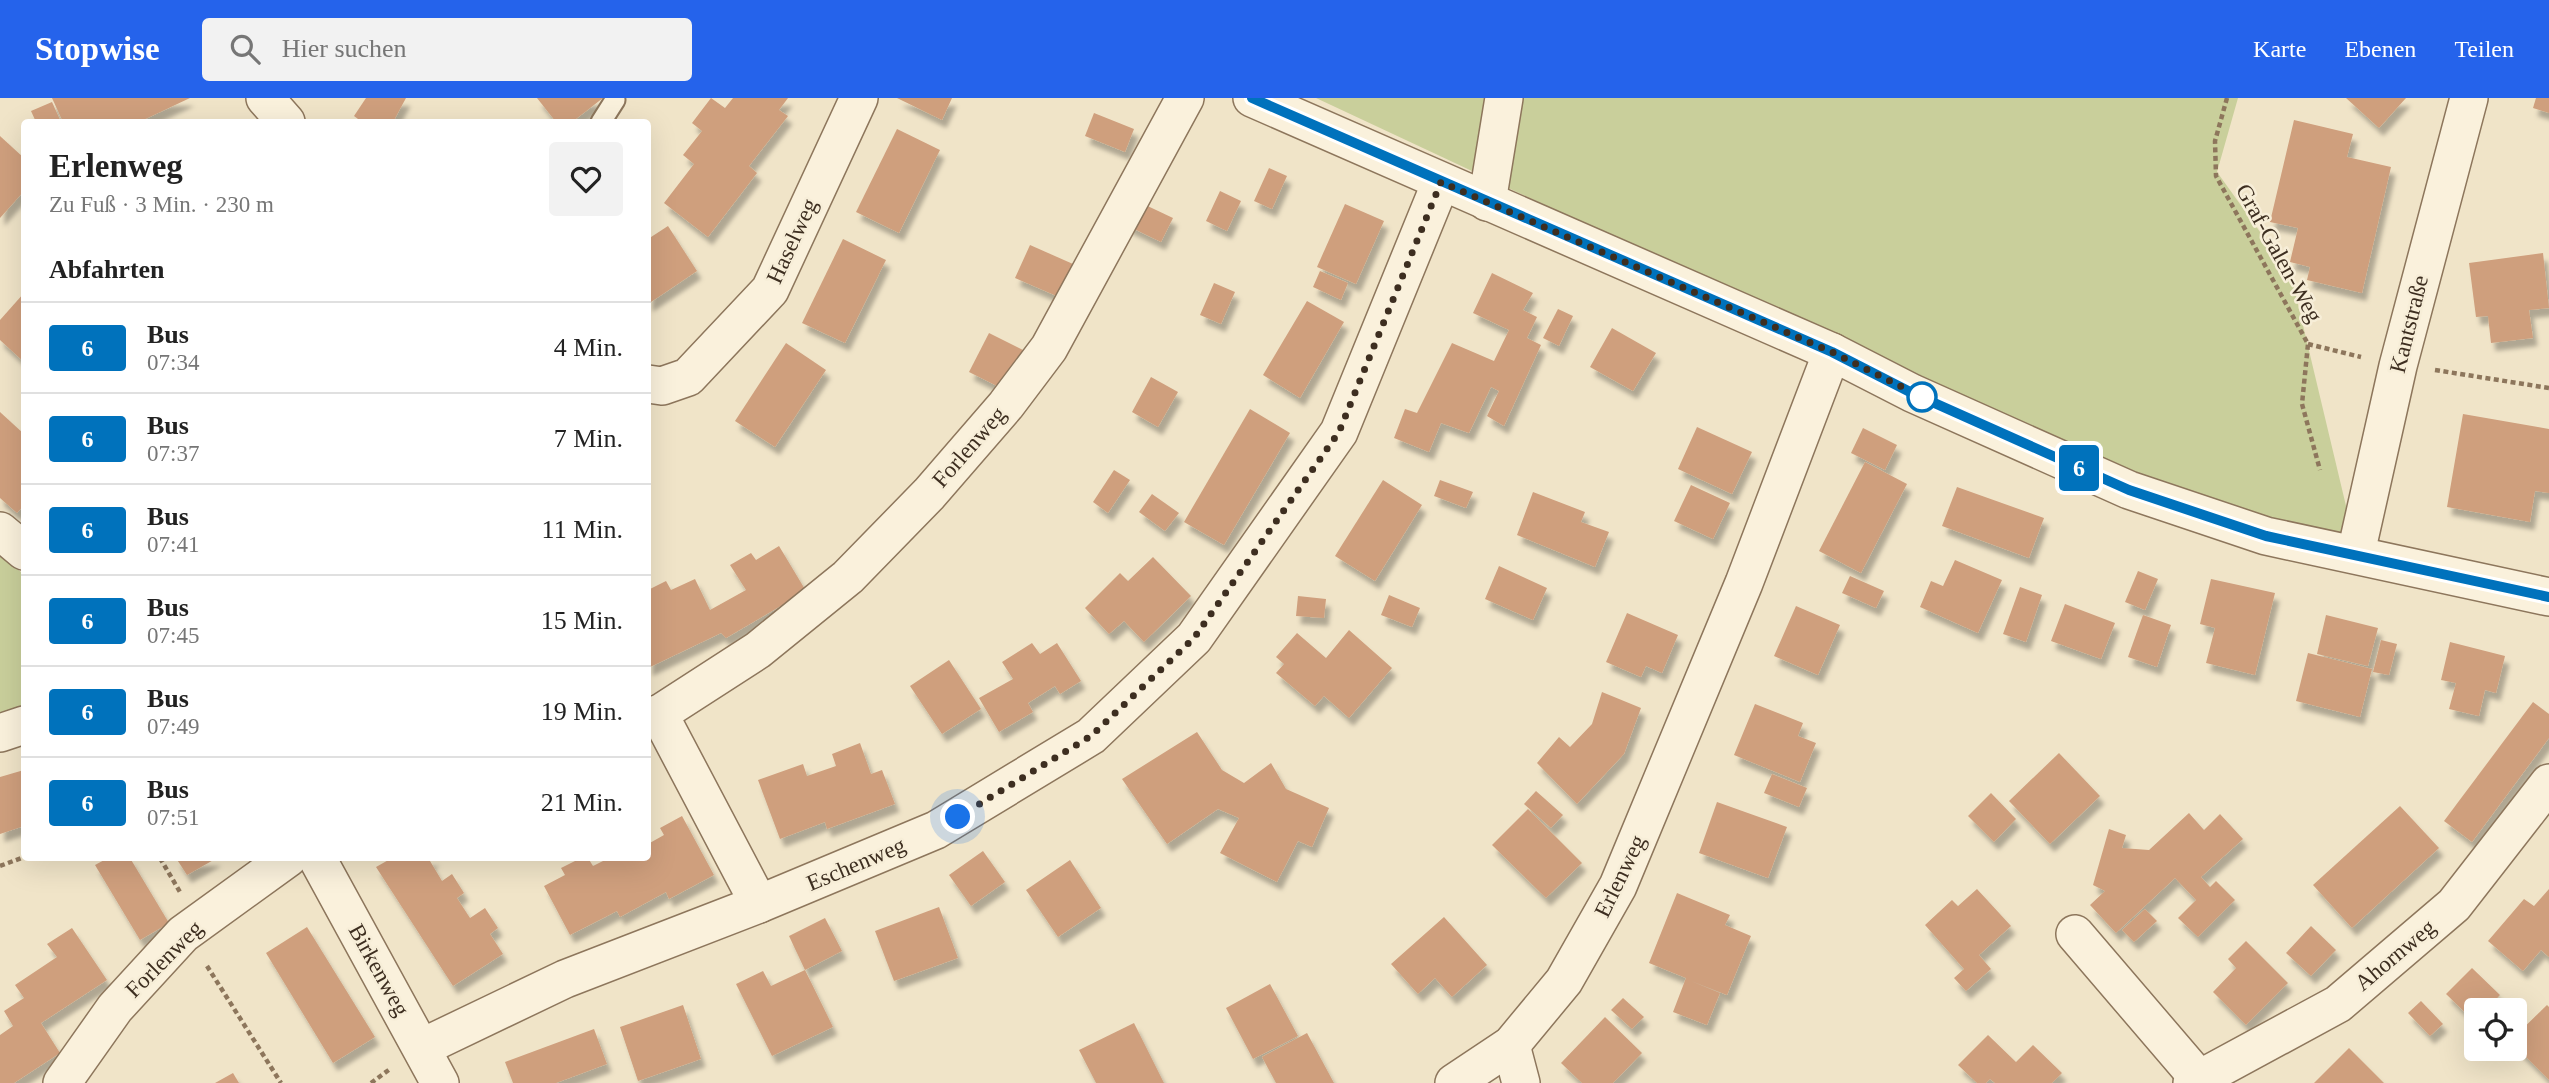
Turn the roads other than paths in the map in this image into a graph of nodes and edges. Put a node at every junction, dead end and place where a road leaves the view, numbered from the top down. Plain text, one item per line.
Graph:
1 (265, 98) edge
2 (859, 98) edge
3 (1185, 98) edge
4 (1252, 98) edge
5 (1504, 98) edge
6 (2469, 98) edge
7 (615, 100) dead end
8 (283, 119) edge
9 (603, 119) edge
10 (1441, 182) junction
11 (1487, 202) junction
12 (1832, 352) junction
13 (655, 385) edge
14 (0, 531) edge
15 (21, 548) edge
16 (2356, 553) junction
17 (2549, 597) edge
18 (653, 715) edge
19 (21, 726) edge
20 (0, 733) edge
21 (2549, 783) edge
22 (284, 861) edge
23 (319, 861) edge
24 (759, 904) junction
25 (2075, 933) dead end
26 (1511, 1045) junction
27 (423, 1047) junction
28 (2196, 1081) edge
29 (62, 1083) edge
30 (440, 1083) edge
31 (1454, 1083) edge
32 (1521, 1083) edge

1 - 8 street
2 - 13 street, Haselweg
3 - 18 street, Forlenweg
4 - 10 street
5 - 11 street
6 - 16 street, Kantstraße
7 - 9 lane
10 - 11 street
10 - 24 street, Eschenweg
11 - 12 street
12 - 16 street
12 - 26 street, Erlenweg
14 - 15 street
16 - 17 street
18 - 24 street, Forlenweg
19 - 20 street
21 - 28 street, Ahornweg
22 - 29 street, Forlenweg
23 - 27 street, Birkenweg
24 - 27 street, Eschenweg
25 - 28 street, Ahornweg
26 - 31 street, Erlenweg
26 - 32 street
27 - 30 street, Birkenweg

